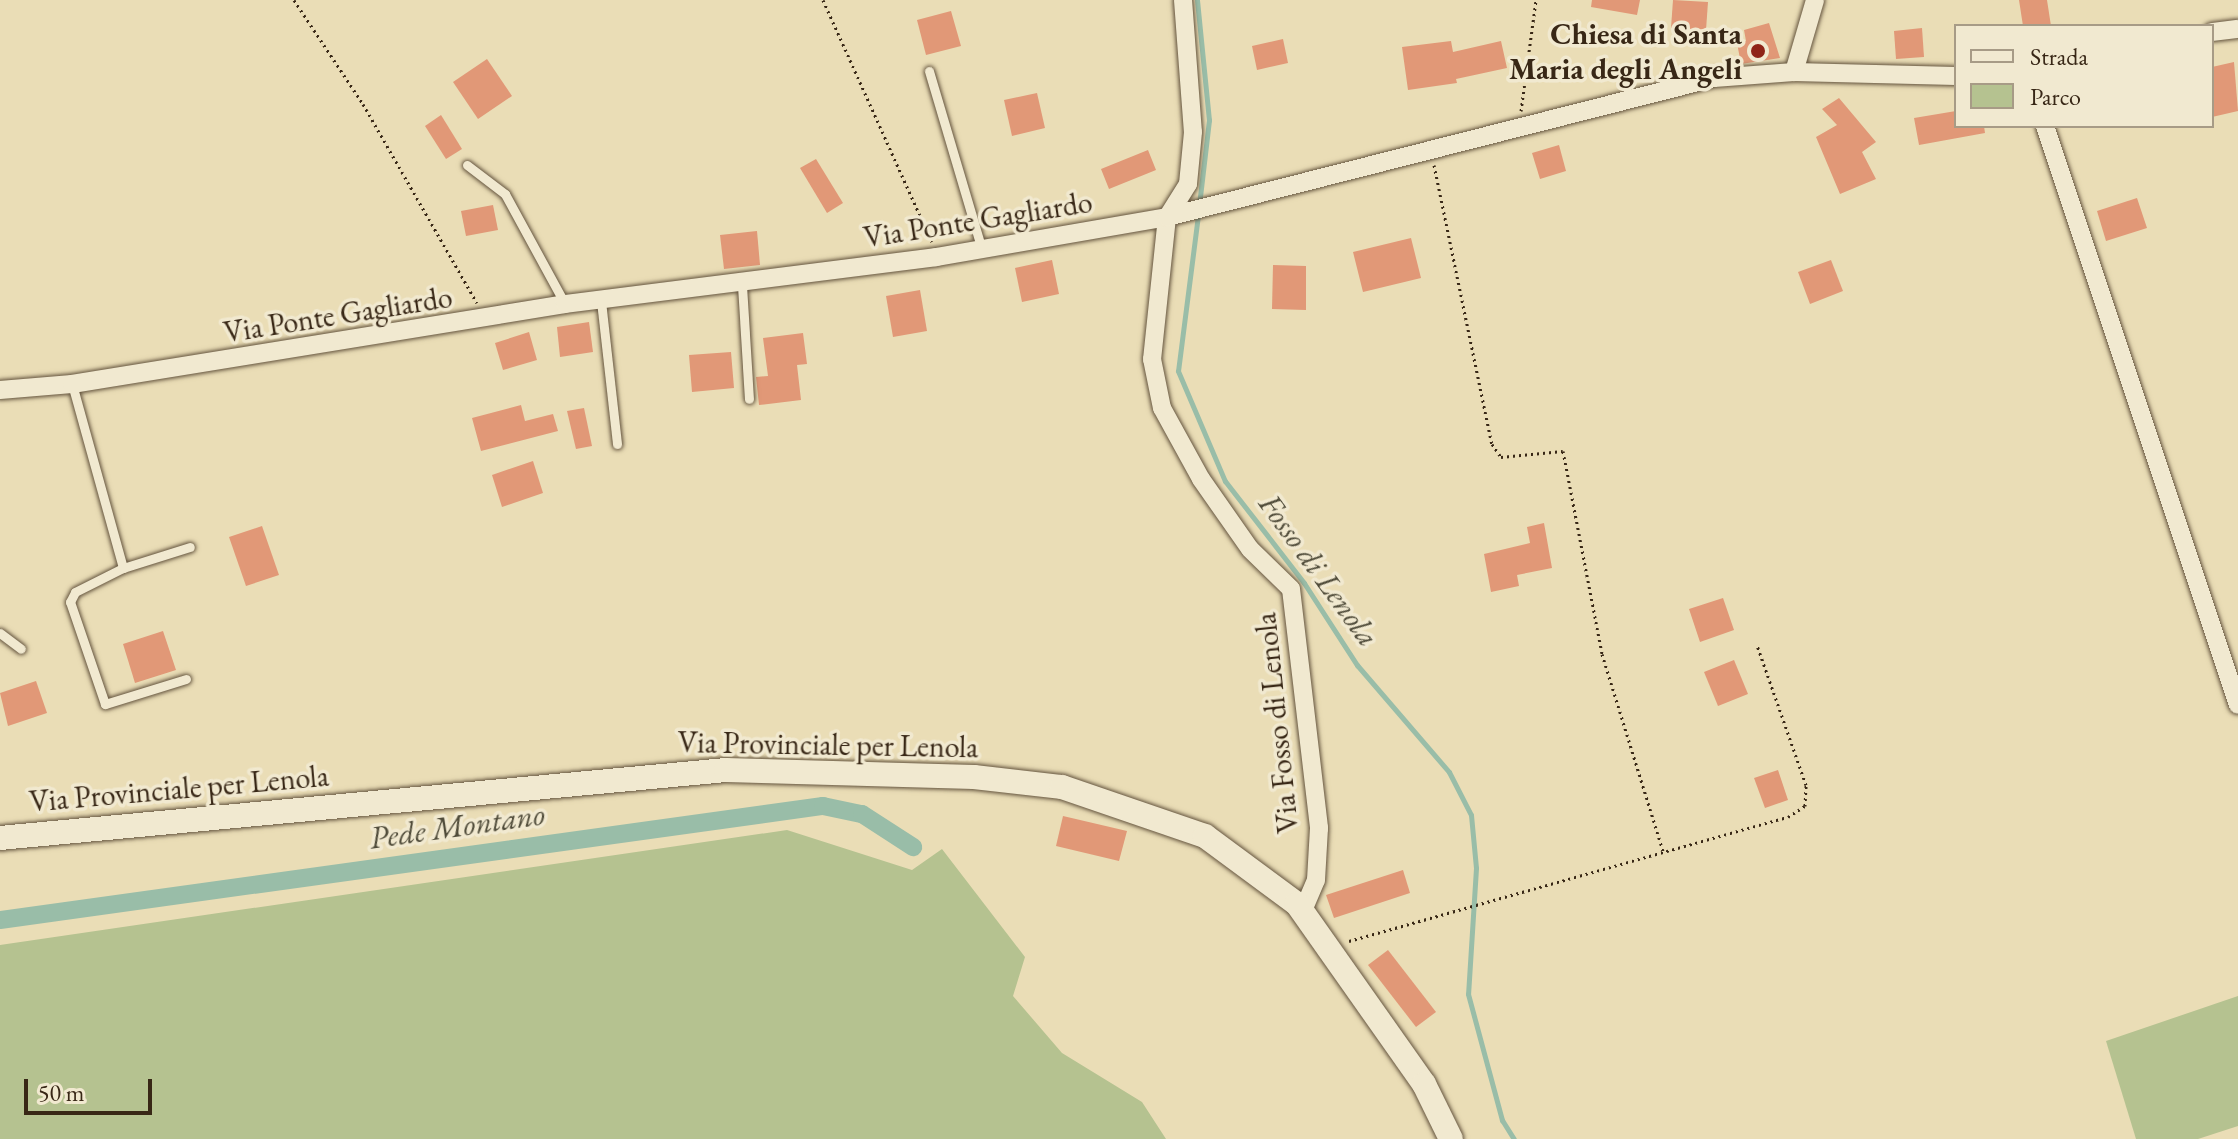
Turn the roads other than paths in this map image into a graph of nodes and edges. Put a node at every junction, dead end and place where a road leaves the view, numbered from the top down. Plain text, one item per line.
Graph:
1 (1183, 0) edge
2 (1815, 0) edge
3 (2238, 29) edge
4 (2214, 32) edge
5 (929, 71) dead end
6 (1794, 72) junction
7 (1954, 76) edge
8 (2046, 128) edge
9 (467, 165) dead end
10 (1167, 217) junction
11 (982, 250) junction
12 (742, 285) junction
13 (601, 301) junction
14 (565, 304) junction
15 (72, 384) junction
16 (0, 390) edge
17 (749, 399) dead end
18 (617, 444) dead end
19 (190, 547) dead end
20 (123, 568) junction
21 (0, 633) edge
22 (21, 649) dead end
23 (186, 679) dead end
24 (2238, 705) edge
25 (0, 838) edge
26 (1303, 911) junction
27 (1451, 1139) edge

1 - 10 street, Via Fosso di Lenola
2 - 6 street
3 - 4 street
5 - 11 lane
6 - 7 street, Via Ponte Gagliardo
6 - 10 street, Via Ponte Gagliardo
8 - 24 street
9 - 14 lane
10 - 11 street, Via Ponte Gagliardo
10 - 26 street, Via Fosso di Lenola
11 - 12 street, Via Ponte Gagliardo
12 - 13 street, Via Ponte Gagliardo
12 - 17 lane
13 - 14 street, Via Ponte Gagliardo
13 - 18 lane
14 - 15 street, Via Ponte Gagliardo
15 - 16 street, Via Ponte Gagliardo
15 - 20 lane
19 - 20 lane
20 - 23 lane
21 - 22 lane
25 - 26 main road, Via Provinciale per Lenola
26 - 27 main road, Via Provinciale per Lenola

